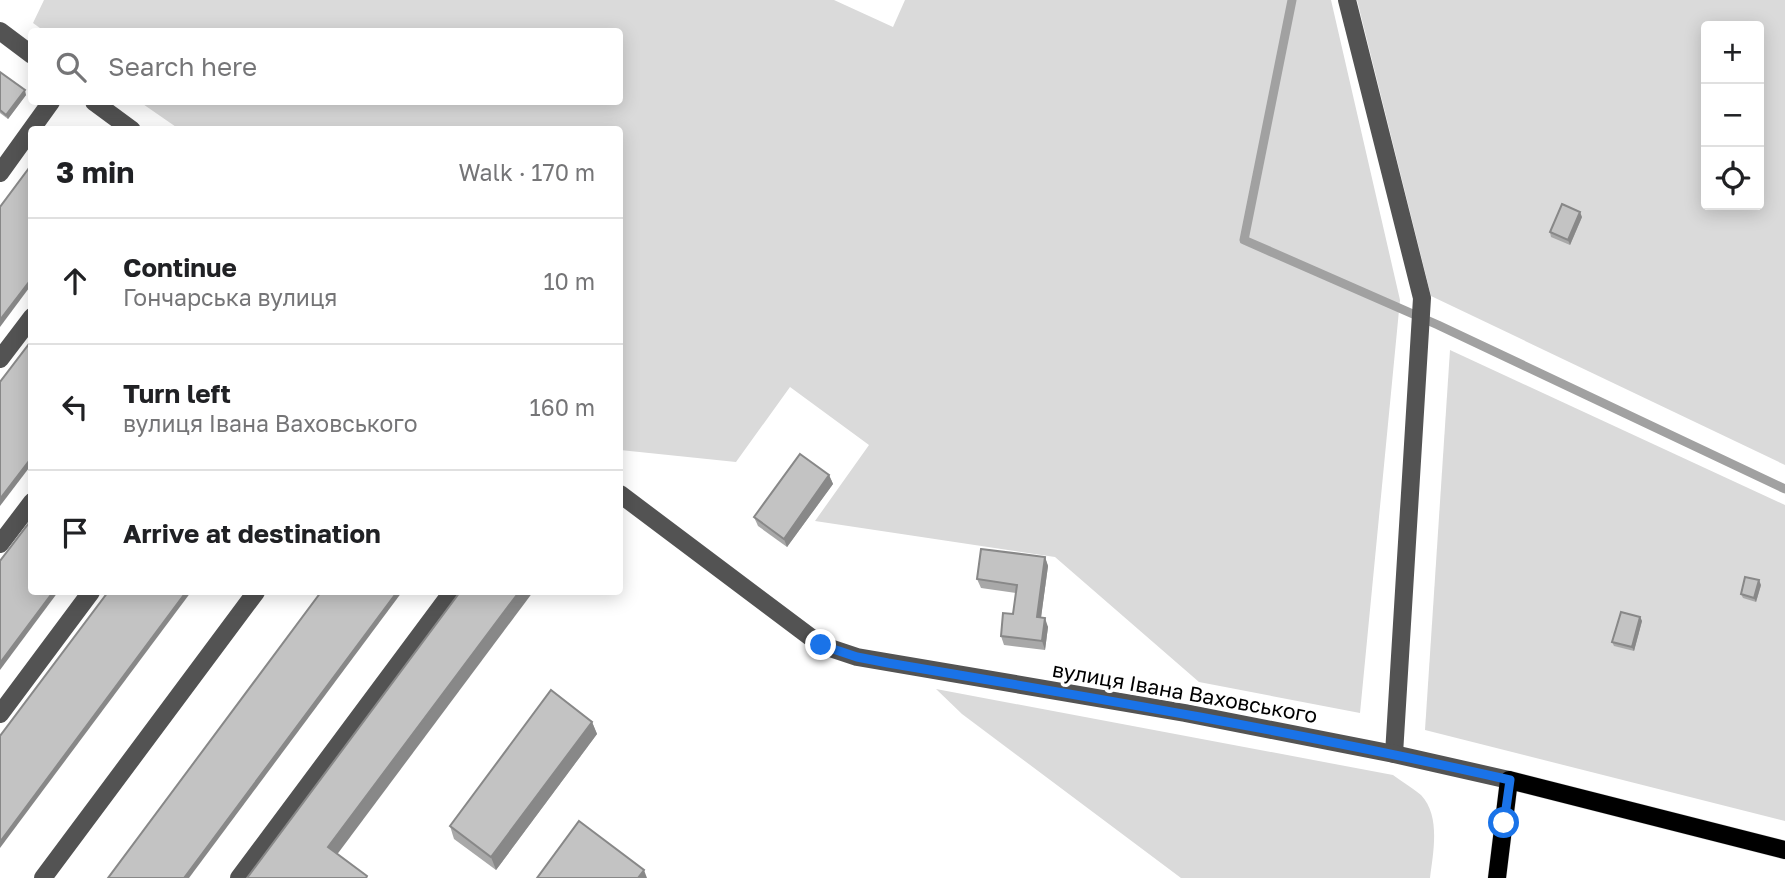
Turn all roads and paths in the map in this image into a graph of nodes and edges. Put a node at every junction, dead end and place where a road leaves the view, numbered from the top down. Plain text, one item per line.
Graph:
1 (1347, 0) edge
2 (0, 31) edge
3 (28, 52) edge
4 (48, 105) edge
5 (98, 105) edge
6 (29, 126) edge
7 (127, 126) edge
8 (28, 127) edge
9 (7, 149) edge
10 (0, 173) edge
11 (28, 322) edge
12 (0, 359) edge
13 (623, 496) edge
14 (28, 507) edge
15 (0, 544) edge
16 (90, 595) edge
17 (254, 595) edge
18 (450, 595) edge
19 (0, 714) edge
20 (1394, 754) junction
21 (1510, 780) junction
22 (1785, 849) edge
23 (43, 878) edge
24 (239, 878) edge
25 (1497, 878) edge

1 - 20 street
2 - 3 street
4 - 6 street
5 - 7 street
8 - 9 street
9 - 10 street
11 - 12 street
13 - 20 street, вулиця Івана Ваховського
14 - 15 street
16 - 19 street
17 - 23 street
18 - 24 street
20 - 21 street, вулиця Івана Ваховського
21 - 22 main road, вулиця Івана Ваховського
21 - 25 main road

